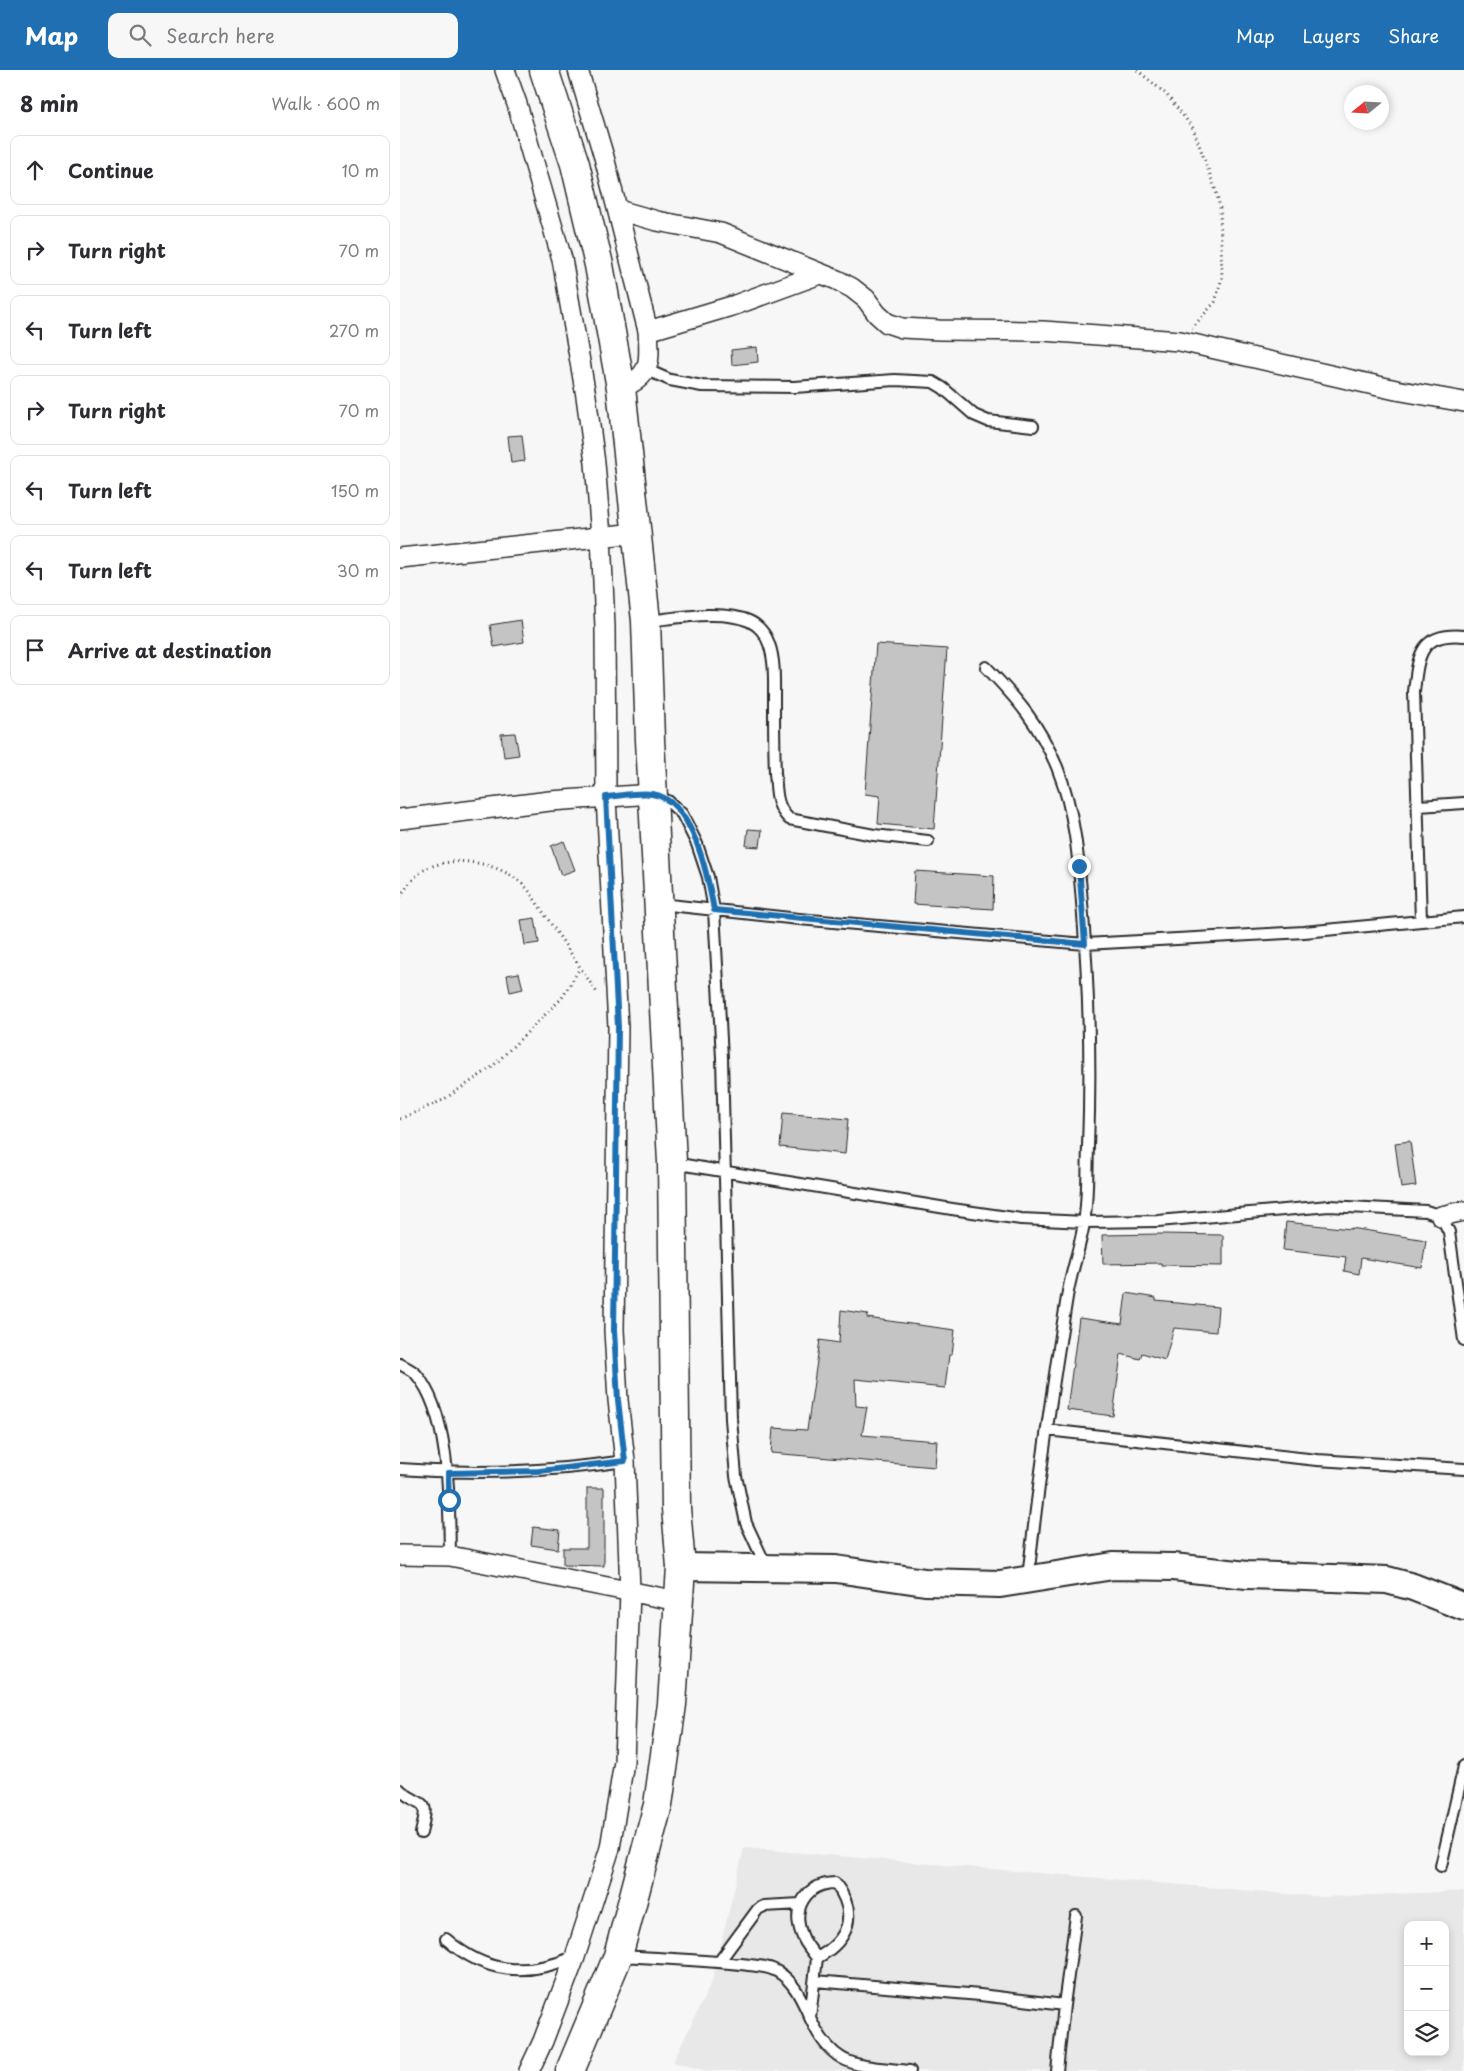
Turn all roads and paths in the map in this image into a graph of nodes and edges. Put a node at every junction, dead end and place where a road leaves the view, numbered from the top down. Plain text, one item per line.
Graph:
1 (505, 70) edge
2 (544, 70) edge
3 (578, 70) edge
4 (1137, 70) edge
5 (618, 210) junction
6 (820, 274) junction
7 (648, 332) junction
8 (1180, 342) junction
9 (647, 370) junction
10 (620, 388) junction
11 (1464, 402) edge
12 (1032, 426) dead end
13 (636, 532) junction
14 (601, 536) junction
15 (400, 558) edge
16 (646, 621) junction
17 (1464, 636) edge
18 (986, 668) dead end
19 (653, 794) junction
20 (606, 797) junction
21 (1464, 803) edge
22 (1419, 806) junction
23 (400, 819) edge
24 (928, 841) dead end
25 (400, 896) edge
26 (658, 904) junction
27 (714, 910) junction
28 (1464, 917) edge
29 (1421, 921) junction
30 (1085, 944) junction
31 (580, 968) junction
32 (600, 998) dead end
33 (400, 1119) edge
34 (672, 1162) junction
35 (724, 1171) junction
36 (1464, 1211) edge
37 (1441, 1216) junction
38 (1084, 1222) junction
39 (1464, 1340) edge
40 (400, 1364) edge
41 (1047, 1430) junction
42 (625, 1461) junction
43 (400, 1469) edge
44 (1464, 1469) edge
45 (448, 1473) junction
46 (400, 1555) edge
47 (450, 1556) junction
48 (681, 1566) junction
49 (767, 1568) junction
50 (1028, 1578) junction
51 (630, 1591) junction
52 (678, 1601) junction
53 (1462, 1603) edge
54 (1464, 1766) edge
55 (400, 1790) edge
56 (421, 1833) dead end
57 (1440, 1866) dead end
58 (801, 1904) junction
59 (1076, 1916) dead end
60 (446, 1939) dead end
61 (575, 1956) junction
62 (618, 1956) junction
63 (818, 1958) junction
64 (719, 1962) junction
65 (815, 1981) junction
66 (1064, 2005) junction
67 (810, 2018) junction
68 (529, 2071) edge
69 (570, 2071) edge
70 (910, 2071) edge
71 (1058, 2071) edge

1 - 14 street
2 - 10 highway
3 - 5 street
4 - 8 path
5 - 6 street
5 - 7 street
6 - 7 street
6 - 8 street
7 - 9 street
8 - 11 street
9 - 10 street
9 - 12 lane
10 - 13 highway
13 - 14 street
13 - 16 highway
14 - 15 street
14 - 20 street
16 - 19 highway
16 - 24 lane
17 - 22 lane
18 - 30 lane
19 - 20 street
19 - 26 highway
19 - 27 lane
20 - 23 street
20 - 42 street
21 - 22 lane
22 - 29 lane
25 - 31 path
26 - 27 lane
26 - 34 highway
27 - 30 lane
27 - 35 lane
28 - 29 lane
29 - 30 lane
30 - 38 lane
31 - 32 path
31 - 33 path
34 - 35 lane
34 - 48 highway
35 - 38 lane
35 - 49 lane
36 - 37 street
37 - 38 lane
37 - 39 lane
38 - 41 lane
40 - 45 lane
41 - 44 lane
41 - 50 lane
42 - 45 lane
42 - 51 street
43 - 45 lane
45 - 47 lane
46 - 47 street
47 - 51 street
48 - 49 street
48 - 52 highway
49 - 50 street
50 - 53 street
51 - 52 street
51 - 61 street
52 - 62 highway
54 - 57 lane
55 - 56 lane
58 - 63 lane
58 - 63 lane
58 - 64 lane
59 - 66 lane
60 - 61 lane
61 - 68 street
62 - 64 lane
62 - 69 highway
63 - 65 lane
64 - 67 lane
65 - 66 lane
65 - 67 lane
66 - 71 lane
67 - 70 lane

